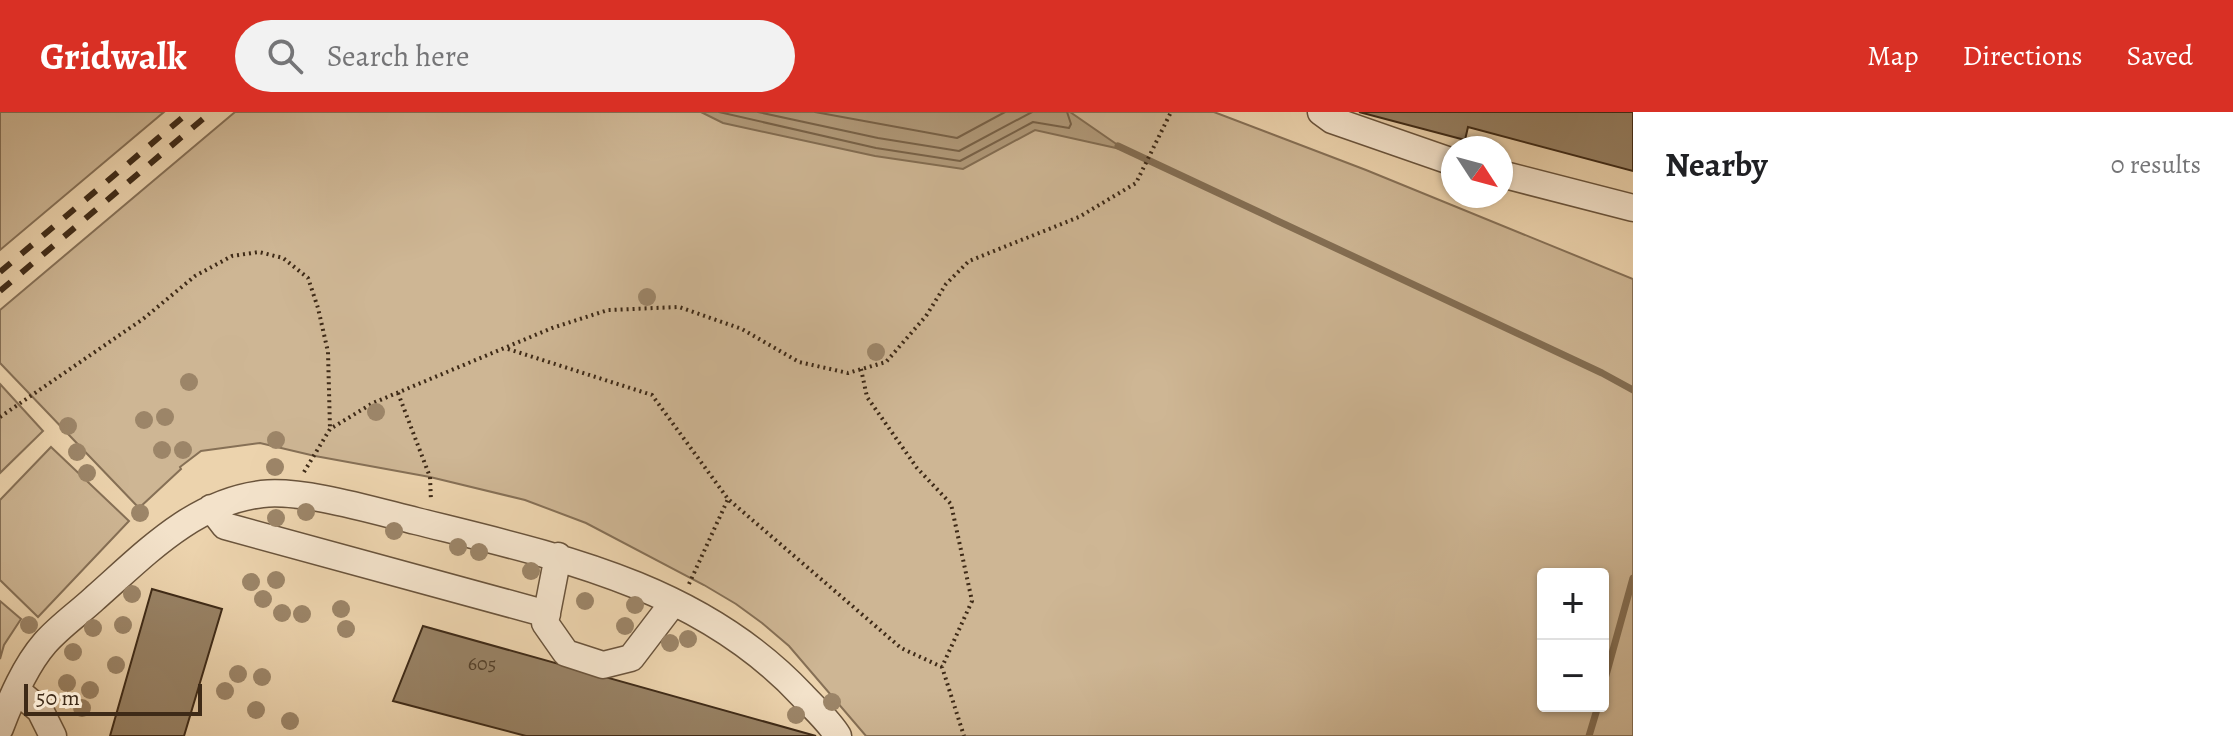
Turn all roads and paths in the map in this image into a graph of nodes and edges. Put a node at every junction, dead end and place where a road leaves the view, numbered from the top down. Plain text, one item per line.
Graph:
1 (1171, 112) edge
2 (1321, 112) edge
3 (1441, 158) edge
4 (1513, 177) edge
5 (1633, 208) edge
6 (506, 349) junction
7 (861, 369) junction
8 (398, 393) junction
9 (0, 417) edge
10 (330, 429) junction
11 (290, 494) junction
12 (728, 499) junction
13 (211, 508) junction
14 (432, 525) junction
15 (558, 556) junction
16 (676, 604) junction
17 (547, 614) junction
18 (942, 667) junction
19 (16, 690) junction
20 (0, 728) edge
21 (53, 736) edge
22 (838, 736) edge
23 (964, 736) edge

1 - 7 path
2 - 3 lane
4 - 5 lane
6 - 7 path
6 - 8 path
6 - 12 path
7 - 18 path
8 - 10 path
8 - 14 path
9 - 10 path
10 - 11 path
11 - 13 lane
11 - 14 lane
12 - 16 path
12 - 18 path
13 - 17 lane
13 - 19 lane
14 - 15 lane
15 - 16 lane
15 - 17 lane
16 - 17 lane
16 - 22 lane
18 - 23 path
19 - 20 lane
19 - 21 lane

